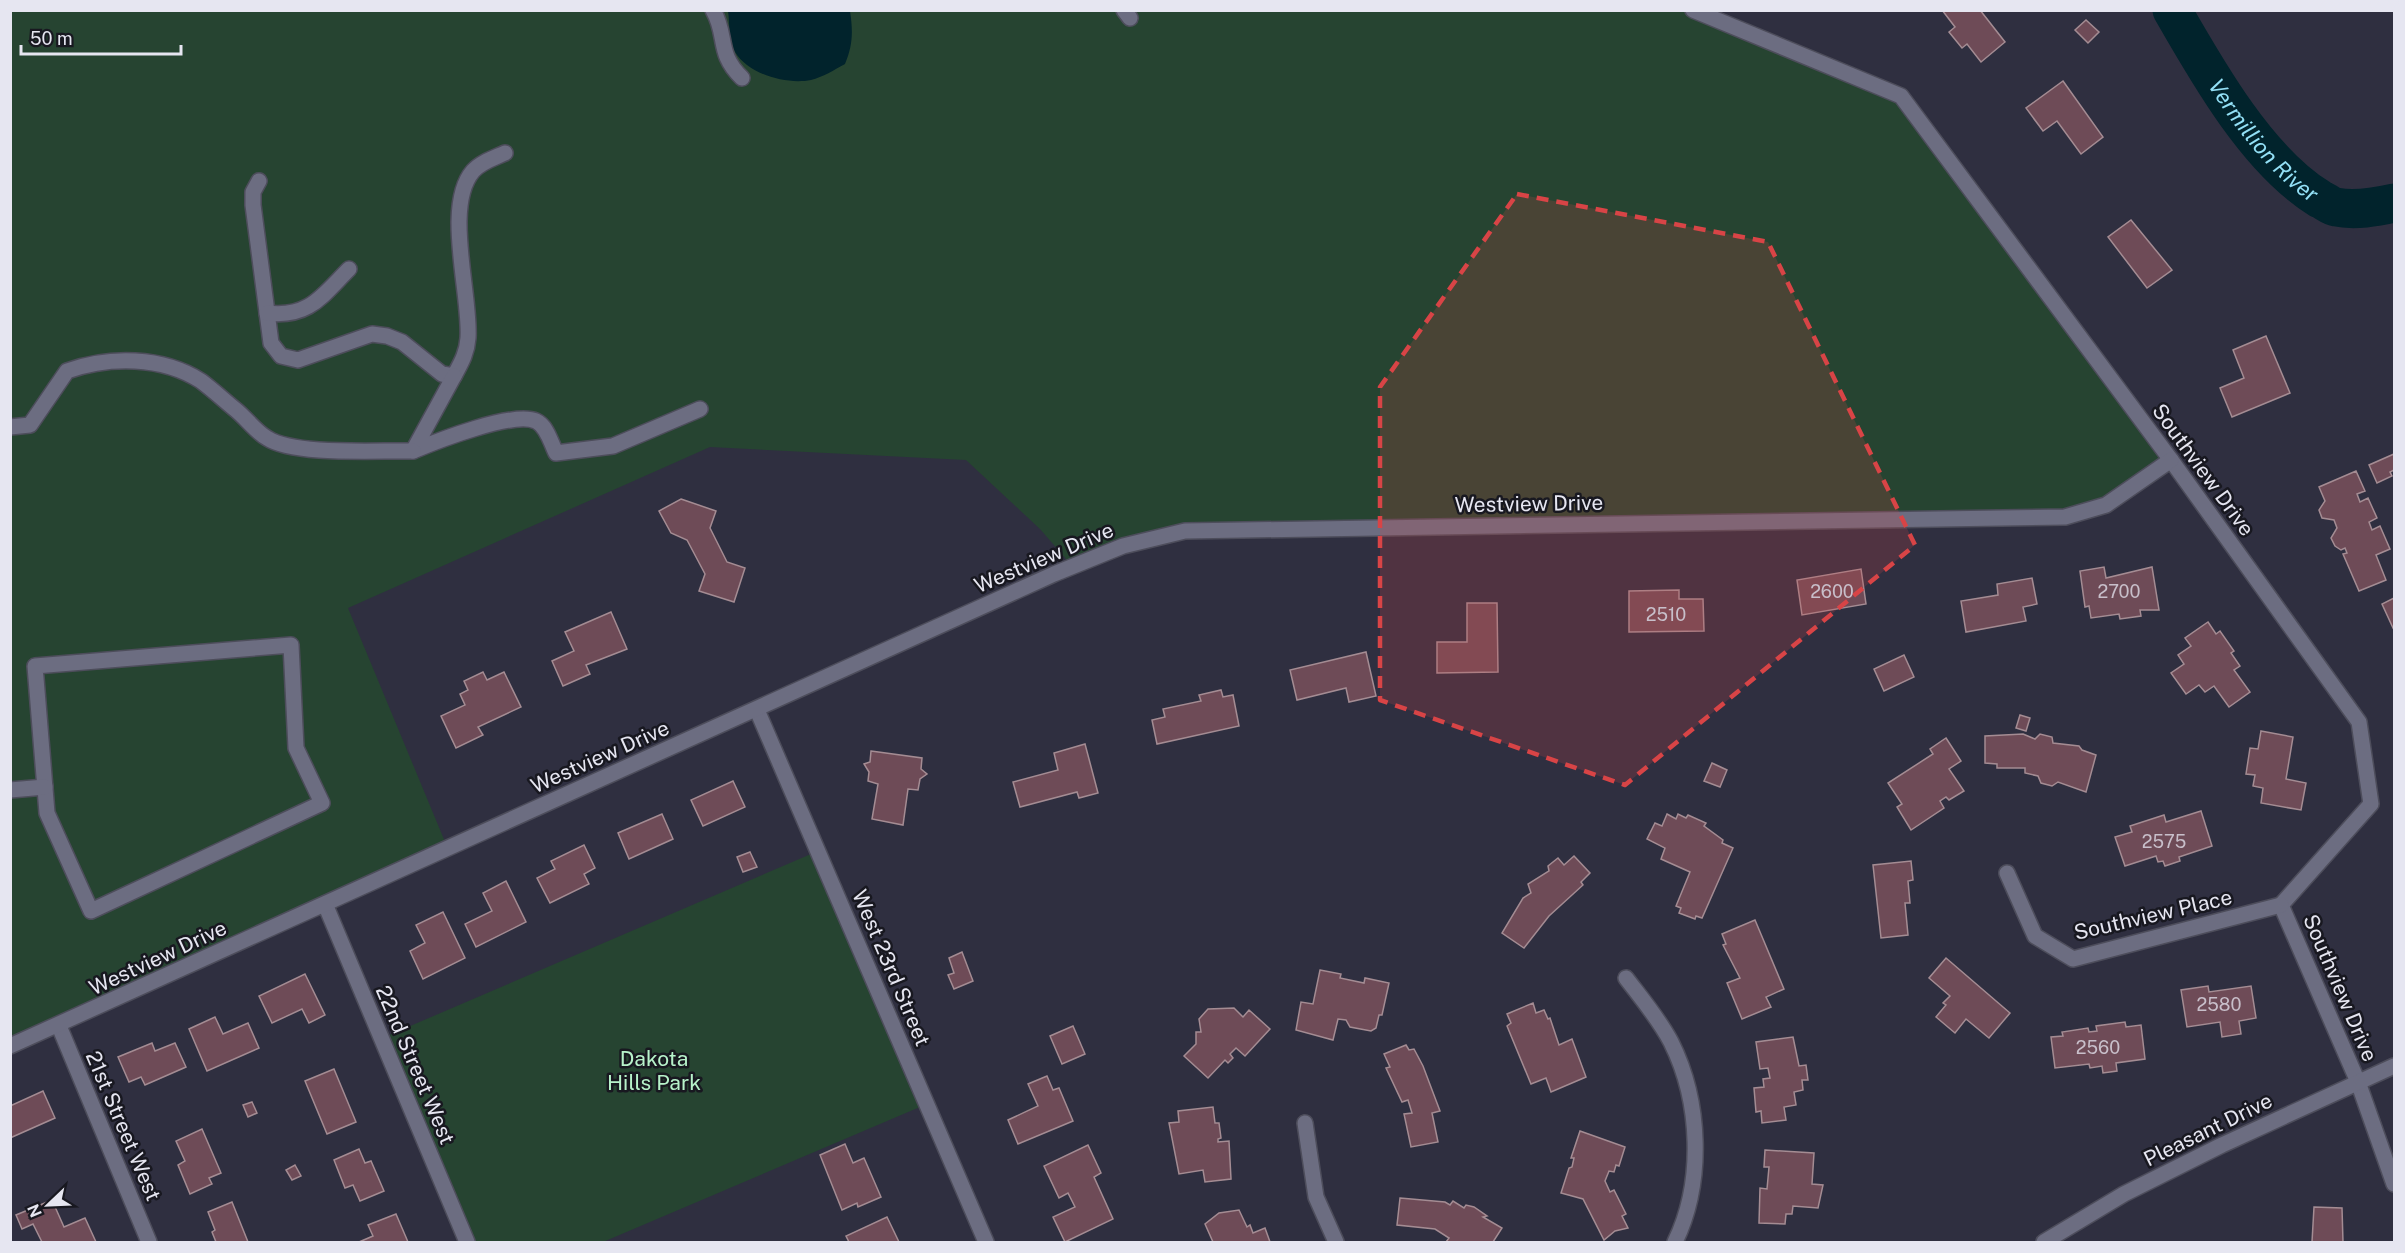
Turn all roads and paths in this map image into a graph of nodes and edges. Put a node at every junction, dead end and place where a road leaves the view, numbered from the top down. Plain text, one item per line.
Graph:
1 (712, 10) edge
2 (1693, 10) edge
3 (742, 78) dead end
4 (505, 153) dead end
5 (259, 181) dead end
6 (349, 269) dead end
7 (267, 313) junction
8 (454, 376) junction
9 (700, 409) dead end
10 (10, 427) edge
11 (413, 451) junction
12 (2171, 460) junction
13 (757, 710) junction
14 (45, 787) junction
15 (10, 790) edge
16 (2007, 873) dead end
17 (325, 904) junction
18 (2282, 905) junction
19 (1626, 978) dead end
20 (58, 1026) junction
21 (10, 1046) edge
22 (2394, 1066) edge
23 (2358, 1082) junction
24 (1305, 1123) dead end
25 (2394, 1184) edge
26 (149, 1242) edge
27 (467, 1242) edge
28 (986, 1242) edge
29 (1336, 1242) edge
30 (1675, 1242) edge
31 (2044, 1242) edge

1 - 3 street
2 - 12 street, Southview Drive
4 - 8 street
5 - 7 street
6 - 7 street
7 - 8 street
8 - 11 street
9 - 11 street
10 - 11 street
12 - 13 street, Westview Drive
12 - 18 street, Southview Drive
13 - 17 street, Westview Drive
13 - 28 street, West 23rd Street
14 - 14 street
14 - 15 street
16 - 18 street, Southview Place
17 - 20 street, Westview Drive
17 - 27 street, 22nd Street West
18 - 23 street, Southview Drive
19 - 30 street
20 - 21 street, Westview Drive
20 - 26 street, 21st Street West
22 - 23 street, Pleasant Drive
23 - 25 street, Southview Drive
23 - 31 street, Pleasant Drive
24 - 29 street

